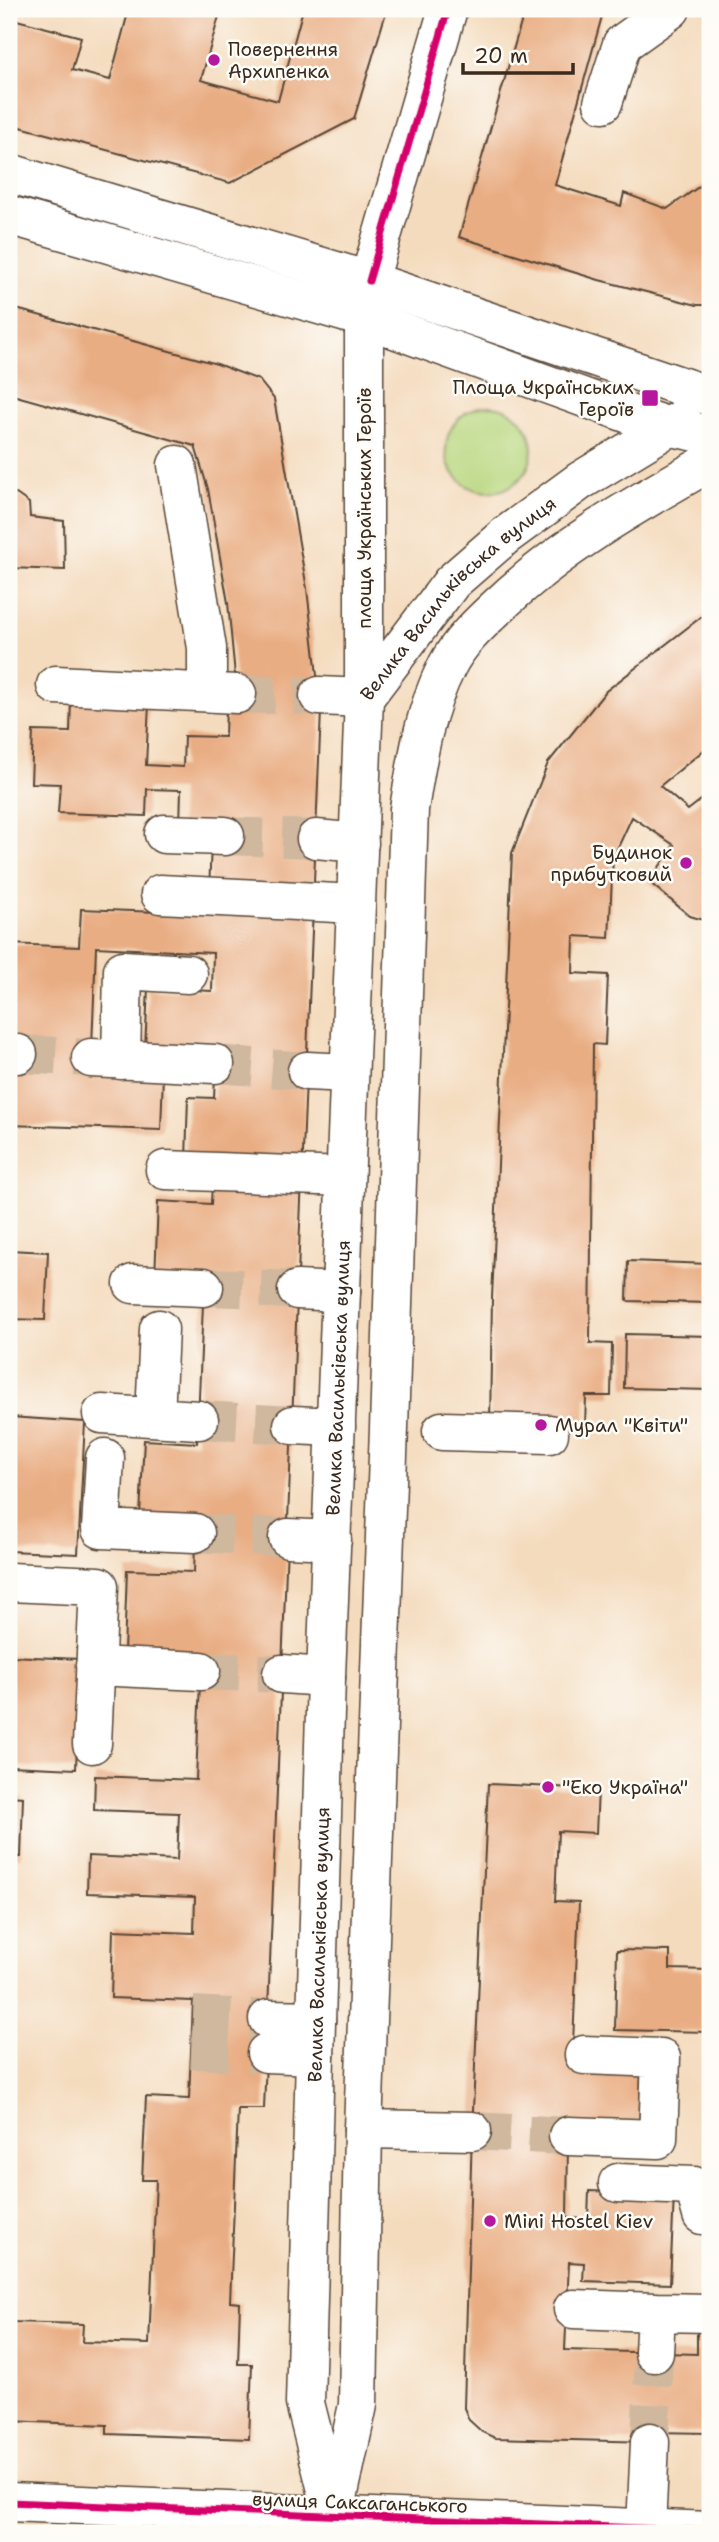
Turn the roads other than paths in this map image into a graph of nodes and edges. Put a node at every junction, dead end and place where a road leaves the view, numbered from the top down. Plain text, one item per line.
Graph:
1 (448, 9) edge
2 (671, 9) edge
3 (603, 103) dead end
4 (9, 173) edge
5 (9, 215) edge
6 (369, 281) junction
7 (364, 318) junction
8 (710, 396) edge
9 (710, 405) edge
10 (667, 426) junction
11 (710, 435) edge
12 (710, 462) edge
13 (177, 465) dead end
14 (56, 685) dead end
15 (319, 696) tunnel mouth
16 (364, 698) junction
17 (164, 834) dead end
18 (225, 836) tunnel mouth
19 (316, 839) tunnel mouth
20 (359, 843) junction
21 (160, 894) dead end
22 (356, 904) junction
23 (188, 974) dead end
24 (215, 1065) tunnel mouth
25 (307, 1071) tunnel mouth
26 (349, 1073) junction
27 (165, 1170) dead end
28 (345, 1177) junction
29 (133, 1284) dead end
30 (204, 1287) tunnel mouth
31 (297, 1290) tunnel mouth
32 (341, 1292) junction
33 (159, 1329) dead end
34 (102, 1414) dead end
35 (155, 1417) junction
36 (199, 1420) tunnel mouth
37 (293, 1425) tunnel mouth
38 (336, 1427) junction
39 (442, 1431) dead end
40 (549, 1434) dead end
41 (105, 1458) dead end
42 (195, 1533) tunnel mouth
43 (288, 1538) tunnel mouth
44 (332, 1540) junction
45 (9, 1582) edge
46 (95, 1666) junction
47 (201, 1671) tunnel mouth
48 (282, 1674) tunnel mouth
49 (326, 1677) junction
50 (92, 1744) dead end
51 (267, 2036) tunnel mouth
52 (315, 2038) junction
53 (584, 2056) dead end
54 (363, 2129) junction
55 (472, 2132) tunnel mouth
56 (568, 2136) tunnel mouth
57 (618, 2183) dead end
58 (710, 2216) edge
59 (573, 2309) dead end
60 (656, 2312) junction
61 (710, 2313) edge
62 (654, 2354) tunnel mouth
63 (650, 2442) tunnel mouth
64 (9, 2502) edge
65 (333, 2525) edge
66 (646, 2528) junction
67 (710, 2531) edge

1 - 6 main road, площа Українських Героїв
2 - 3 main road
4 - 6 main road
5 - 7 main road
6 - 7 main road, площа Українських Героїв
6 - 8 main road
7 - 10 main road
7 - 16 main road, площа Українських Героїв
9 - 10 main road, Велика Васильківська вулиця
10 - 11 main road
10 - 16 main road, Велика Васильківська вулиця
12 - 54 main road, Велика Васильківська вулиця
13 - 14 main road
15 - 16 main road
16 - 20 main road, Велика Васильківська вулиця
17 - 18 main road
19 - 20 main road
20 - 22 main road, Велика Васильківська вулиця
21 - 22 main road
22 - 26 main road, Велика Васильківська вулиця
23 - 24 main road
25 - 26 main road
26 - 28 main road, Велика Васильківська вулиця
27 - 28 main road
28 - 32 main road, Велика Васильківська вулиця
29 - 30 main road
31 - 32 main road
32 - 38 main road, Велика Васильківська вулиця
33 - 35 main road
34 - 35 main road
35 - 36 main road
37 - 38 main road
38 - 44 main road, Велика Васильківська вулиця
39 - 40 main road
41 - 42 main road
43 - 44 main road
44 - 49 main road, Велика Васильківська вулиця
45 - 46 main road
46 - 47 main road
46 - 50 main road
48 - 49 main road
49 - 52 main road, Велика Васильківська вулиця
51 - 52 main road
52 - 65 main road, Велика Васильківська вулиця
53 - 56 main road
54 - 55 main road
54 - 65 main road, Велика Васильківська вулиця
57 - 58 main road
59 - 60 main road
60 - 61 main road
60 - 62 main road
63 - 66 main road
64 - 65 main road, вулиця Саксаганського
65 - 66 main road, вулиця Саксаганського
66 - 67 main road, вулиця Саксаганського

